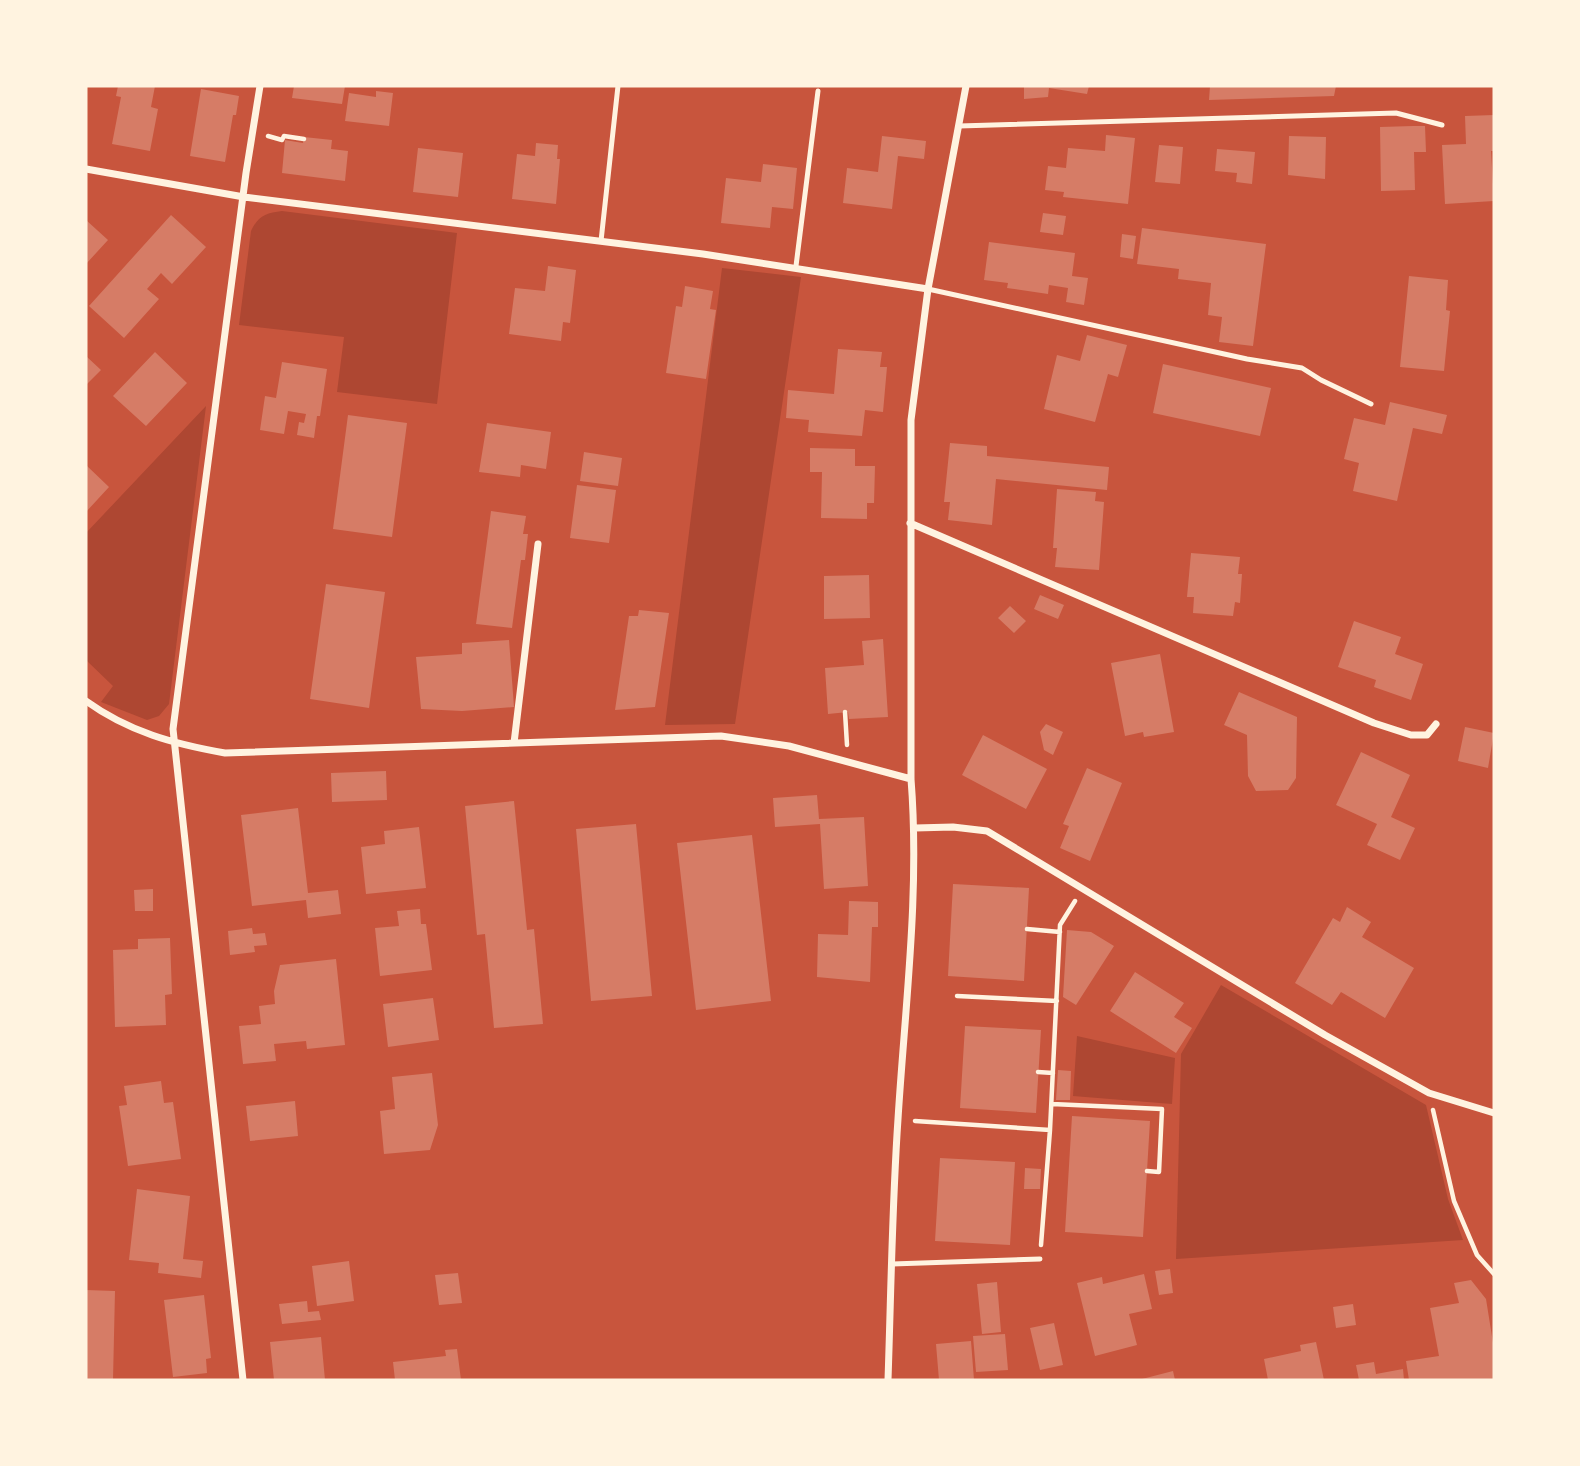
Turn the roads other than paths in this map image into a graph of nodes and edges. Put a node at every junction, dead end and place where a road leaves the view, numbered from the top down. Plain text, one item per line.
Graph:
1 (260, 86) edge
2 (618, 86) edge
3 (966, 86) edge
4 (818, 91) dead end
5 (1442, 125) dead end
6 (959, 126) junction
7 (86, 169) edge
8 (244, 197) junction
9 (600, 241) junction
10 (796, 266) junction
11 (928, 289) junction
12 (1371, 404) dead end
13 (910, 523) junction
14 (538, 544) dead end
15 (86, 701) edge
16 (1436, 724) dead end
17 (514, 743) junction
18 (173, 744) junction
19 (911, 779) junction
20 (915, 828) junction
21 (1494, 1113) edge
22 (1040, 1259) road end
23 (892, 1264) junction
24 (243, 1380) edge
25 (888, 1380) edge

1 - 8 street
2 - 9 lane
3 - 6 street
4 - 10 lane
5 - 6 lane
6 - 11 street
7 - 8 street
8 - 9 street
8 - 18 street
9 - 10 street
10 - 11 street
11 - 12 lane
11 - 13 street
13 - 16 street
13 - 19 street
14 - 17 street
15 - 18 street
17 - 18 street
17 - 19 street
18 - 24 street
19 - 20 street
20 - 21 street
20 - 23 street
22 - 23 lane
23 - 25 street

